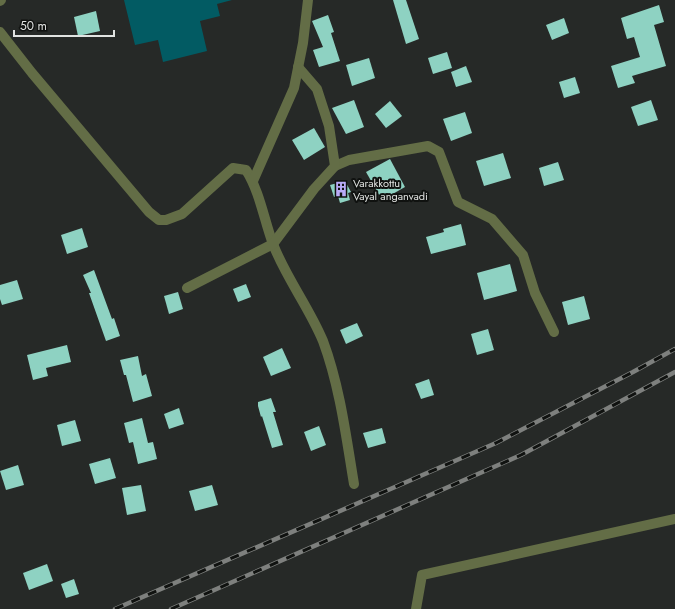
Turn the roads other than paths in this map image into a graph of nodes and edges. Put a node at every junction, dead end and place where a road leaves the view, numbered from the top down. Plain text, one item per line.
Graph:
1 (308, 0) edge
2 (0, 32) edge
3 (298, 67) junction
4 (335, 166) junction
5 (253, 181) junction
6 (273, 244) junction
7 (187, 288) dead end
8 (554, 332) dead end
9 (354, 484) dead end
10 (675, 519) edge
11 (416, 609) edge

1 - 3 street
2 - 5 street
3 - 4 street
3 - 5 street
4 - 6 street
4 - 8 street
5 - 6 street
6 - 7 street
6 - 9 street
10 - 11 street

